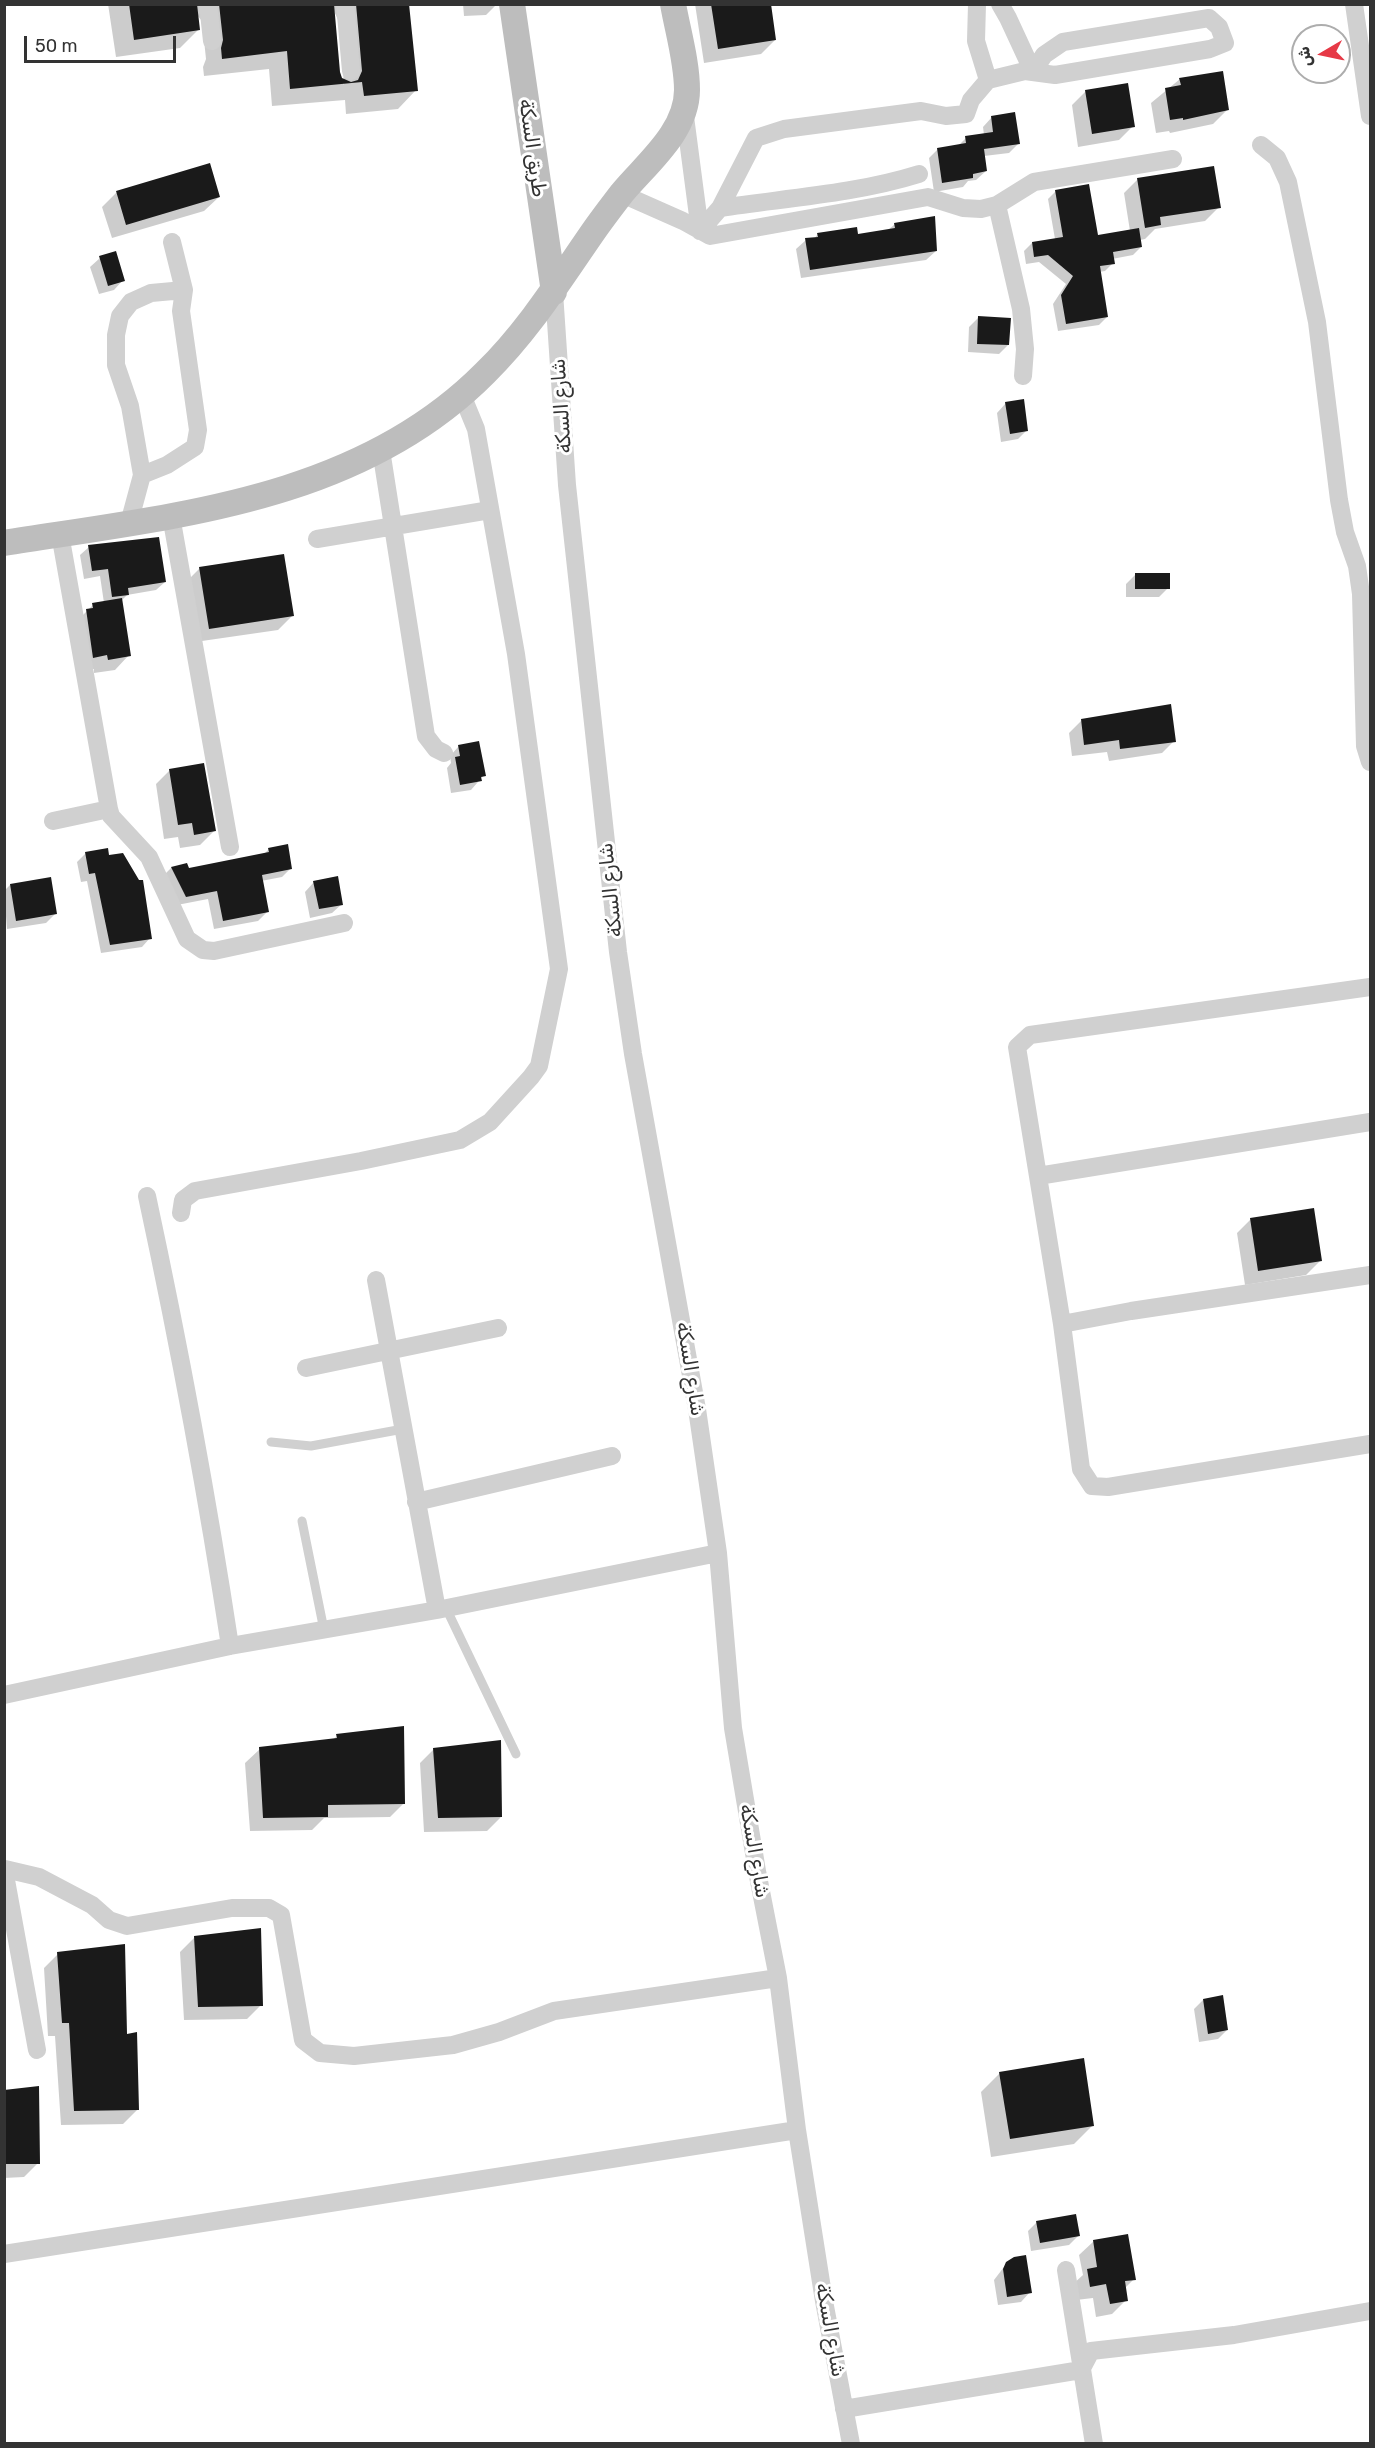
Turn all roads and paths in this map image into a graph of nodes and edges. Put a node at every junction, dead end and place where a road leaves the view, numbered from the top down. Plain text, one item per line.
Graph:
1 (208, 4) edge
2 (345, 4) edge
3 (512, 4) edge
4 (673, 4) edge
5 (977, 4) edge
6 (999, 4) edge
7 (1354, 4) edge
8 (1167, 25) junction
9 (212, 41) dead end
10 (1161, 57) junction
11 (351, 71) dead end
12 (1033, 72) junction
13 (988, 81) junction
14 (684, 107) junction
15 (1371, 116) edge
16 (1261, 145) dead end
17 (1173, 159) dead end
18 (919, 174) dead end
19 (622, 194) junction
20 (997, 205) junction
21 (720, 208) junction
22 (700, 231) junction
23 (172, 242) dead end
24 (184, 290) junction
25 (554, 292) junction
26 (1023, 376) dead end
27 (462, 395) junction
28 (381, 450) junction
29 (142, 475) junction
30 (490, 510) junction
31 (171, 516) junction
32 (129, 523) junction
33 (391, 527) junction
34 (60, 534) junction
35 (317, 539) dead end
36 (4, 543) edge
37 (1366, 619) edge
38 (444, 753) dead end
39 (1371, 762) edge
40 (109, 809) junction
41 (53, 821) dead end
42 (230, 847) dead end
43 (344, 922) dead end
44 (1371, 987) edge
45 (1371, 1122) edge
46 (1038, 1176) junction
47 (147, 1196) dead end
48 (181, 1213) dead end
49 (1371, 1275) edge
50 (376, 1280) dead end
51 (1062, 1324) junction
52 (498, 1328) dead end
53 (388, 1351) junction
54 (306, 1368) dead end
55 (403, 1429) junction
56 (271, 1442) dead end
57 (1371, 1444) edge
58 (612, 1456) dead end
59 (416, 1502) junction
60 (302, 1521) dead end
61 (718, 1553) junction
62 (442, 1609) junction
63 (324, 1630) junction
64 (230, 1646) junction
65 (4, 1695) edge
66 (516, 1754) dead end
67 (4, 1869) edge
68 (778, 1978) junction
69 (37, 2050) dead end
70 (796, 2130) junction
71 (4, 2254) edge
72 (1066, 2270) dead end
73 (1371, 2311) edge
74 (1082, 2370) junction
75 (844, 2409) junction
76 (851, 2444) edge
77 (1094, 2444) edge

1 - 9 street
2 - 11 street
3 - 25 main road, طريق السكة
4 - 14 main road
5 - 13 street
6 - 12 street
7 - 15 street
8 - 10 street
8 - 10 street
8 - 12 street
10 - 12 street
12 - 13 street
13 - 21 street
14 - 19 main road
14 - 22 street
16 - 37 street
17 - 20 street
18 - 21 street
19 - 22 street
19 - 25 main road
20 - 22 street
20 - 26 street
21 - 22 street
23 - 24 street
24 - 29 street
24 - 29 street
25 - 27 main road
25 - 61 street, شارع السكة
27 - 28 main road
27 - 30 street
28 - 31 main road
28 - 33 street
29 - 32 street
30 - 33 street
30 - 48 street
31 - 32 main road
31 - 42 street
32 - 34 main road
33 - 35 street
33 - 38 street
34 - 36 main road
34 - 40 street
37 - 39 street
40 - 41 street
40 - 43 street
44 - 46 street
45 - 46 street
46 - 51 street
47 - 64 street
49 - 51 street
50 - 53 street
51 - 57 street
52 - 53 street
53 - 54 street
53 - 55 street
55 - 56 lane
55 - 59 street
58 - 59 street
59 - 62 street
60 - 63 lane
61 - 62 street
61 - 68 street, شارع السكة
62 - 63 street
62 - 66 lane
63 - 64 street
64 - 65 street
67 - 68 street
67 - 69 street
68 - 70 street, شارع السكة
70 - 71 street
70 - 75 street, شارع السكة
72 - 74 street
73 - 74 street
74 - 75 street
74 - 77 street
75 - 76 street, شارع السكة

